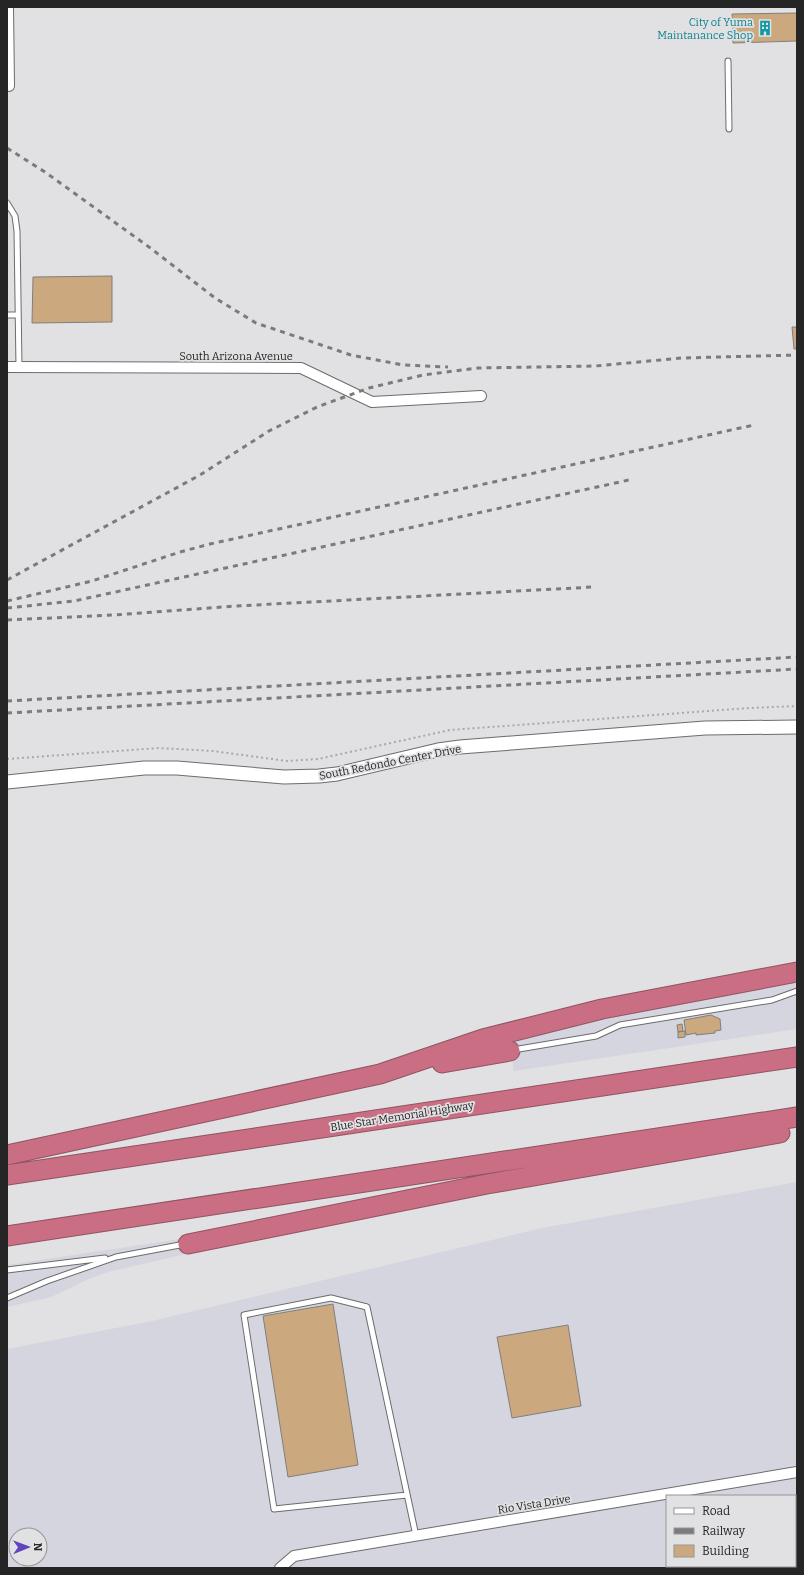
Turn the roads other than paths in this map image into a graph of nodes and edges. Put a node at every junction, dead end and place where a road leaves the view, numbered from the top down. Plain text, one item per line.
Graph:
1 (8, 7) edge
2 (728, 61) dead end
3 (9, 86) dead end
4 (729, 129) dead end
5 (7, 204) edge
6 (7, 315) edge
7 (18, 315) junction
8 (7, 367) edge
9 (18, 367) junction
10 (481, 396) dead end
11 (797, 727) edge
12 (7, 782) edge
13 (797, 972) edge
14 (797, 991) edge
15 (510, 1051) joint
16 (797, 1057) edge
17 (380, 1074) junction
18 (797, 1118) edge
19 (797, 1130) edge
20 (7, 1155) edge
21 (7, 1175) edge
22 (7, 1236) edge
23 (188, 1244) joint
24 (116, 1257) junction
25 (7, 1270) edge
26 (7, 1298) edge
27 (797, 1472) edge
28 (407, 1495) junction
29 (416, 1536) junction
30 (280, 1568) edge

1 - 3 street
2 - 4 lane
5 - 7 lane
6 - 7 lane
7 - 9 lane
8 - 9 street, South Arizona Avenue
9 - 10 street, South Arizona Avenue
11 - 12 street, South Redondo Center Drive
13 - 17 highway
14 - 15 lane
15 - 17 highway
16 - 21 highway, Blue Star Memorial Highway
17 - 20 highway
18 - 22 highway
19 - 23 highway
23 - 24 lane
24 - 25 lane
24 - 26 lane
27 - 29 street, Rio Vista Drive
28 - 28 lane
28 - 29 lane
29 - 30 street, Rio Vista Drive

